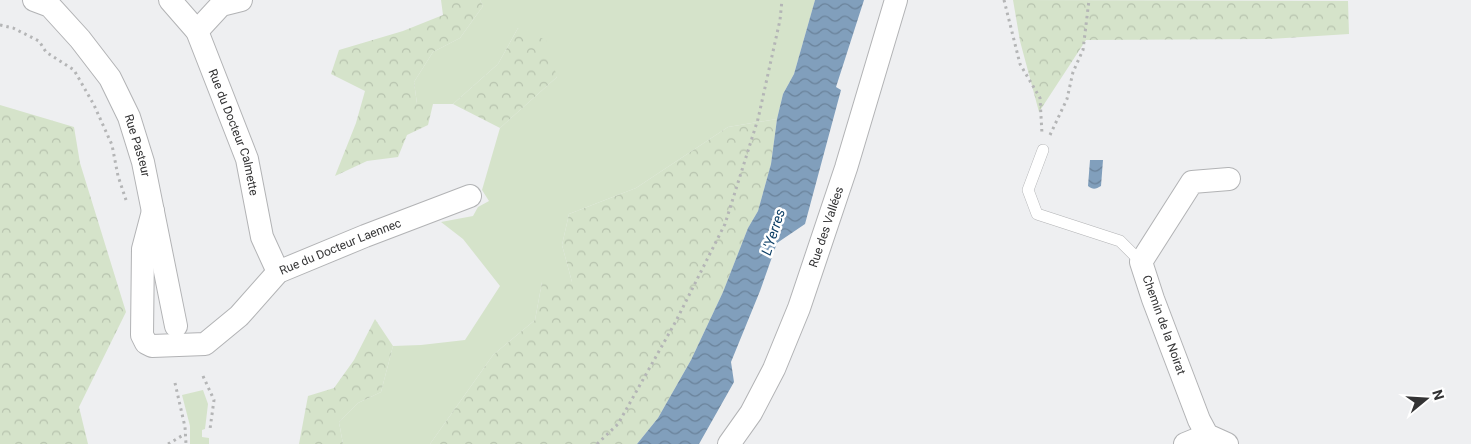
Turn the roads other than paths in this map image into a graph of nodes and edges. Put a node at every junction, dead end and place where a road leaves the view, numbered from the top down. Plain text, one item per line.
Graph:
1 (170, 0) edge
2 (241, 0) edge
3 (896, 0) edge
4 (46, 2) edge
5 (197, 31) junction
6 (1043, 150) road end
7 (1229, 179) dead end
8 (470, 196) dead end
9 (153, 212) junction
10 (1141, 262) junction
11 (278, 272) junction
12 (176, 326) dead end
13 (1217, 439) edge
14 (729, 444) edge
15 (1185, 444) edge

1 - 5 street, Rue du Docteur Calmette
2 - 5 street
3 - 14 street, Rue des Vallées
4 - 9 street, Rue Pasteur
5 - 11 street, Rue du Docteur Calmette
6 - 10 lane, Chemin de la Noirat
7 - 10 street
8 - 11 street, Rue du Docteur Laennec
9 - 11 street, Rue du Docteur Laennec
9 - 12 street, Rue Pasteur
10 - 13 street, Chemin de la Noirat
13 - 15 street

